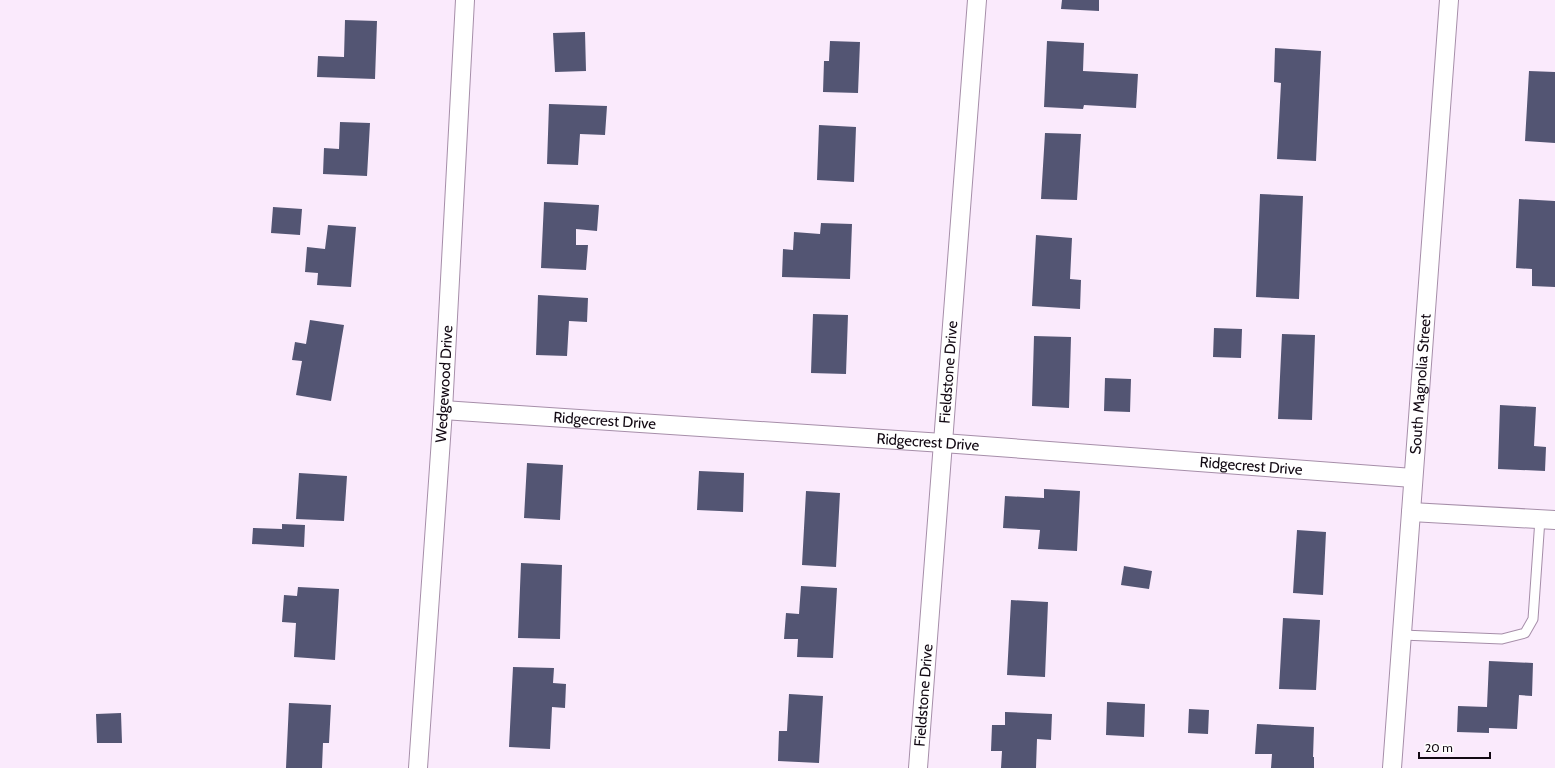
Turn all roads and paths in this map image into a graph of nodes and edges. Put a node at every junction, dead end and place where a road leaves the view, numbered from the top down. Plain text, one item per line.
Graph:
1 (465, 0) edge
2 (977, 0) edge
3 (1449, 0) edge
4 (442, 410) junction
5 (943, 443) junction
6 (1413, 478) junction
7 (1411, 512) junction
8 (1547, 520) edge
9 (1402, 635) junction
10 (418, 768) edge
11 (918, 768) edge
12 (1392, 768) edge

1 - 4 street, Wedgewood Drive
2 - 5 street, Fieldstone Drive
3 - 6 street, South Magnolia Street
4 - 5 street, Ridgecrest Drive
4 - 10 street, Wedgewood Drive
5 - 6 street, Ridgecrest Drive
5 - 11 street, Fieldstone Drive
6 - 7 street, South Magnolia Street
7 - 8 street
7 - 9 street, South Magnolia Street
8 - 9 lane
9 - 12 street, South Magnolia Street

